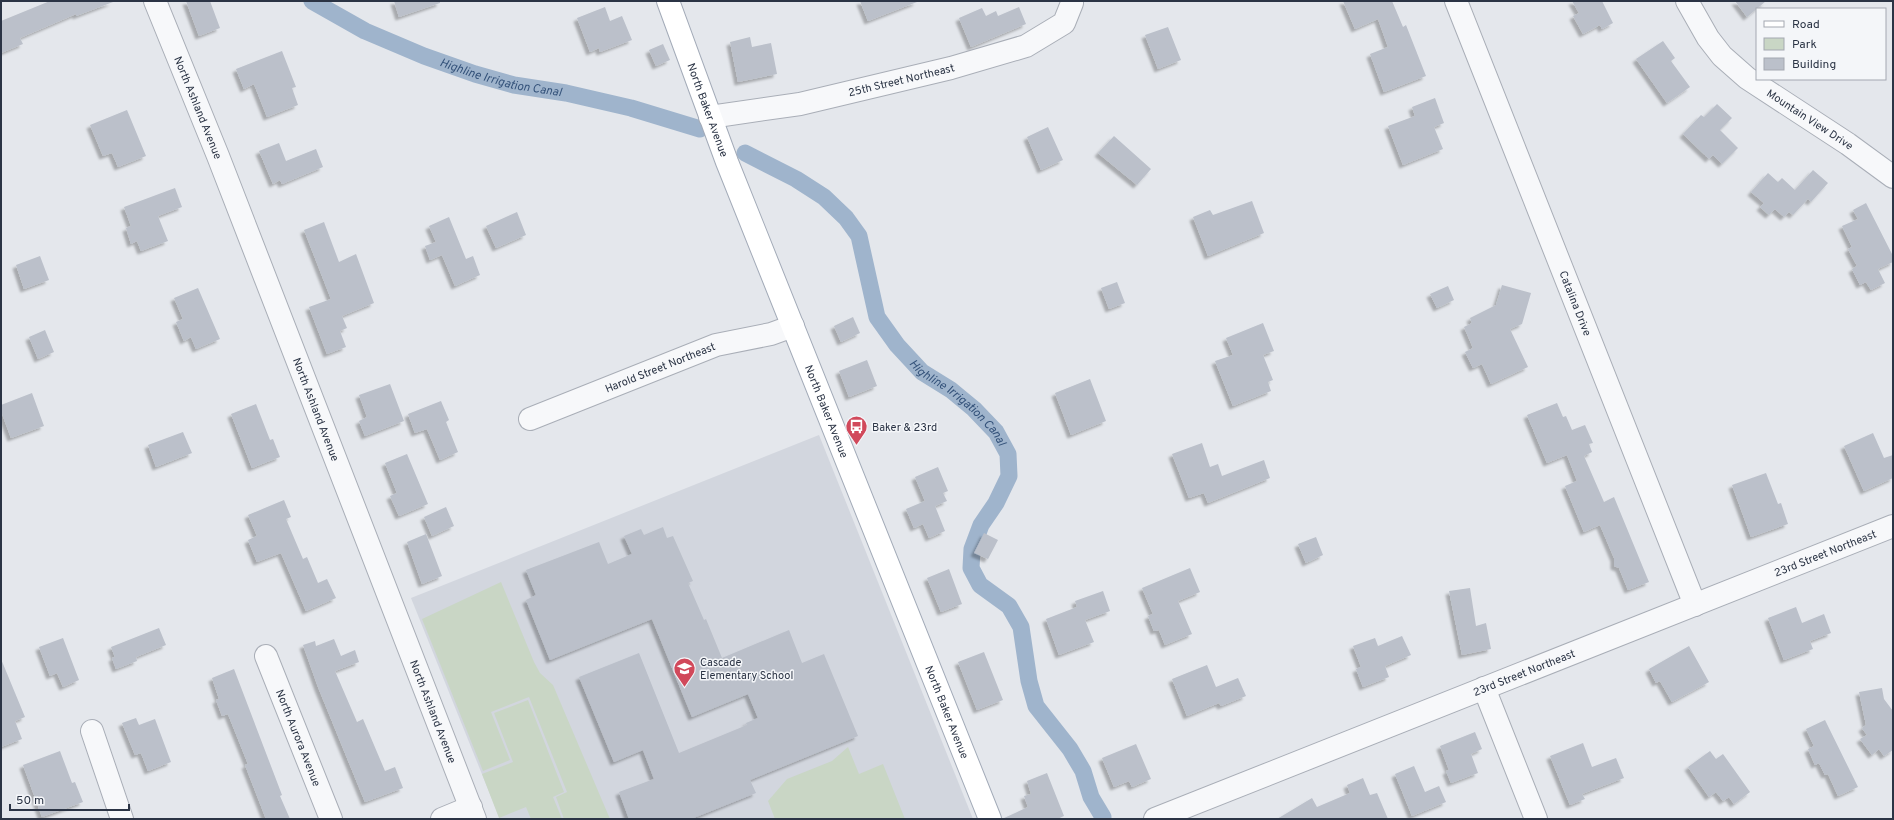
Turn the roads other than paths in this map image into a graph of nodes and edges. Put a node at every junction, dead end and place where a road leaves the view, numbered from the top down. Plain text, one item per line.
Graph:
1 (155, 1) edge
2 (668, 1) edge
3 (1456, 1) edge
4 (1687, 1) edge
5 (1072, 3) dead end
6 (710, 117) junction
7 (1893, 177) edge
8 (793, 326) junction
9 (530, 419) dead end
10 (1893, 526) edge
11 (1695, 605) junction
12 (266, 656) dead end
13 (1484, 688) junction
14 (92, 731) dead end
15 (473, 813) edge
16 (122, 819) edge
17 (332, 819) edge
18 (442, 819) edge
19 (990, 819) edge
20 (1155, 819) edge
21 (1536, 819) edge

1 - 15 street, North Ashland Avenue
2 - 6 main road, North Baker Avenue
3 - 11 street, Catalina Drive
4 - 7 street, Mountain View Drive
5 - 6 street, 25th Street Northeast
6 - 8 main road, North Baker Avenue
8 - 9 street, Harold Street Northeast
8 - 19 main road, North Baker Avenue
10 - 11 street, 23rd Street Northeast
11 - 13 street, 23rd Street Northeast
12 - 17 street, North Aurora Avenue
13 - 20 street, 23rd Street Northeast
13 - 21 street
14 - 16 street
15 - 18 street

